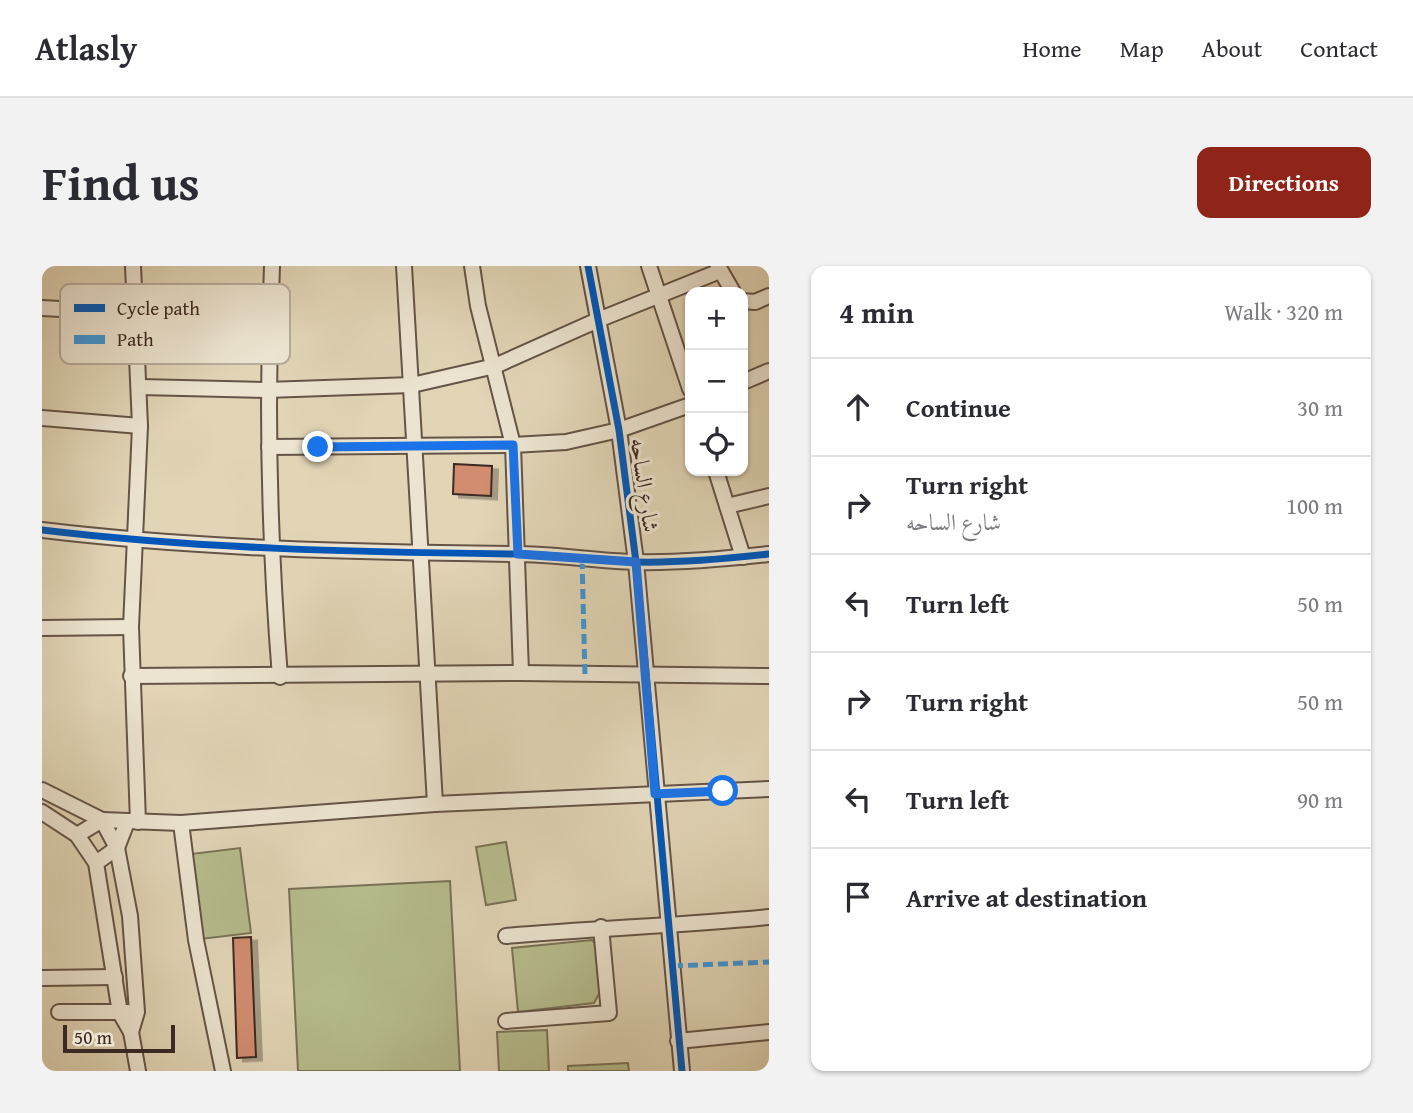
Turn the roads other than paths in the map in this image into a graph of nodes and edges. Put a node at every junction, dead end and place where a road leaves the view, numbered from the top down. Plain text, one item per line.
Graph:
1 (133, 266) edge
2 (272, 266) edge
3 (404, 266) edge
4 (472, 266) edge
5 (588, 266) edge
6 (649, 266) edge
7 (719, 268) edge
8 (134, 284) edge
9 (271, 284) edge
10 (730, 287) edge
11 (769, 296) edge
12 (659, 297) junction
13 (748, 301) edge
14 (42, 308) edge
15 (60, 309) edge
16 (598, 320) junction
17 (138, 364) edge
18 (268, 364) edge
19 (495, 366) junction
20 (769, 371) edge
21 (685, 374) edge
22 (748, 380) edge
23 (412, 386) junction
24 (140, 387) junction
25 (267, 390) junction
26 (685, 407) edge
27 (42, 418) edge
28 (140, 426) junction
29 (619, 430) junction
30 (416, 445) junction
31 (513, 445) junction
32 (269, 447) junction
33 (718, 476) edge
34 (769, 496) edge
35 (727, 506) junction
36 (42, 530) edge
37 (132, 541) junction
38 (269, 547) junction
39 (419, 554) junction
40 (518, 554) junction
41 (769, 554) edge
42 (743, 557) junction
43 (636, 562) junction
44 (131, 627) junction
45 (42, 628) edge
46 (426, 673) junction
47 (521, 673) junction
48 (645, 675) junction
49 (131, 676) junction
50 (769, 676) edge
51 (280, 677) junction
52 (769, 789) edge
53 (42, 790) edge
54 (655, 794) junction
55 (435, 804) junction
56 (42, 812) edge
57 (102, 820) junction
58 (132, 822) junction
59 (181, 823) junction
60 (77, 835) junction
61 (117, 848) junction
62 (96, 863) junction
63 (769, 917) edge
64 (601, 927) junction
65 (670, 927) junction
66 (506, 936) dead end
67 (115, 977) junction
68 (42, 978) edge
69 (59, 1012) dead end
70 (138, 1012) junction
71 (120, 1013) junction
72 (506, 1021) dead end
73 (131, 1032) junction
74 (769, 1032) edge
75 (678, 1041) junction
76 (138, 1071) edge
77 (223, 1071) edge
78 (681, 1071) edge

1 - 8 street
2 - 9 street
3 - 23 street
4 - 19 street
5 - 16 street, شارع الساحه
6 - 12 street
7 - 10 street
7 - 12 street
11 - 13 street
12 - 16 street
12 - 21 street
14 - 15 street
16 - 19 street
16 - 29 street, شارع الساحه
17 - 24 street
18 - 25 street
19 - 23 street
19 - 31 street
20 - 22 street
23 - 25 street
23 - 30 street
24 - 25 street
24 - 28 street
25 - 32 street
26 - 29 street
27 - 28 street
28 - 37 street
29 - 31 street
29 - 43 street, شارع الساحه
30 - 31 street
30 - 32 street
30 - 39 street
31 - 40 street
32 - 38 street
33 - 35 street
34 - 35 street
35 - 42 street
36 - 37 street
37 - 38 street
37 - 44 street
38 - 39 street
38 - 51 street
39 - 40 street
39 - 46 street
40 - 43 street
40 - 47 street
41 - 42 street
42 - 43 street
43 - 48 street, شارع الساحه
44 - 45 street
44 - 49 street
46 - 47 street
46 - 51 street
46 - 55 street
47 - 48 street
48 - 50 street
48 - 54 street, شارع الساحه
49 - 51 street
49 - 58 street
52 - 54 street
53 - 57 street
54 - 55 street
54 - 65 street, شارع الساحه
55 - 59 street
56 - 60 street
57 - 58 street
57 - 60 street
57 - 61 street
58 - 59 street
58 - 61 street
59 - 77 street
60 - 62 street
61 - 62 street
61 - 70 street
62 - 67 street
63 - 65 street
64 - 65 street
64 - 66 street
64 - 72 street
65 - 75 street, شارع الساحه
67 - 68 street
67 - 71 street
69 - 71 street
70 - 71 street
70 - 73 street
71 - 73 street
73 - 76 street
74 - 75 street
75 - 78 street, شارع الساحه

